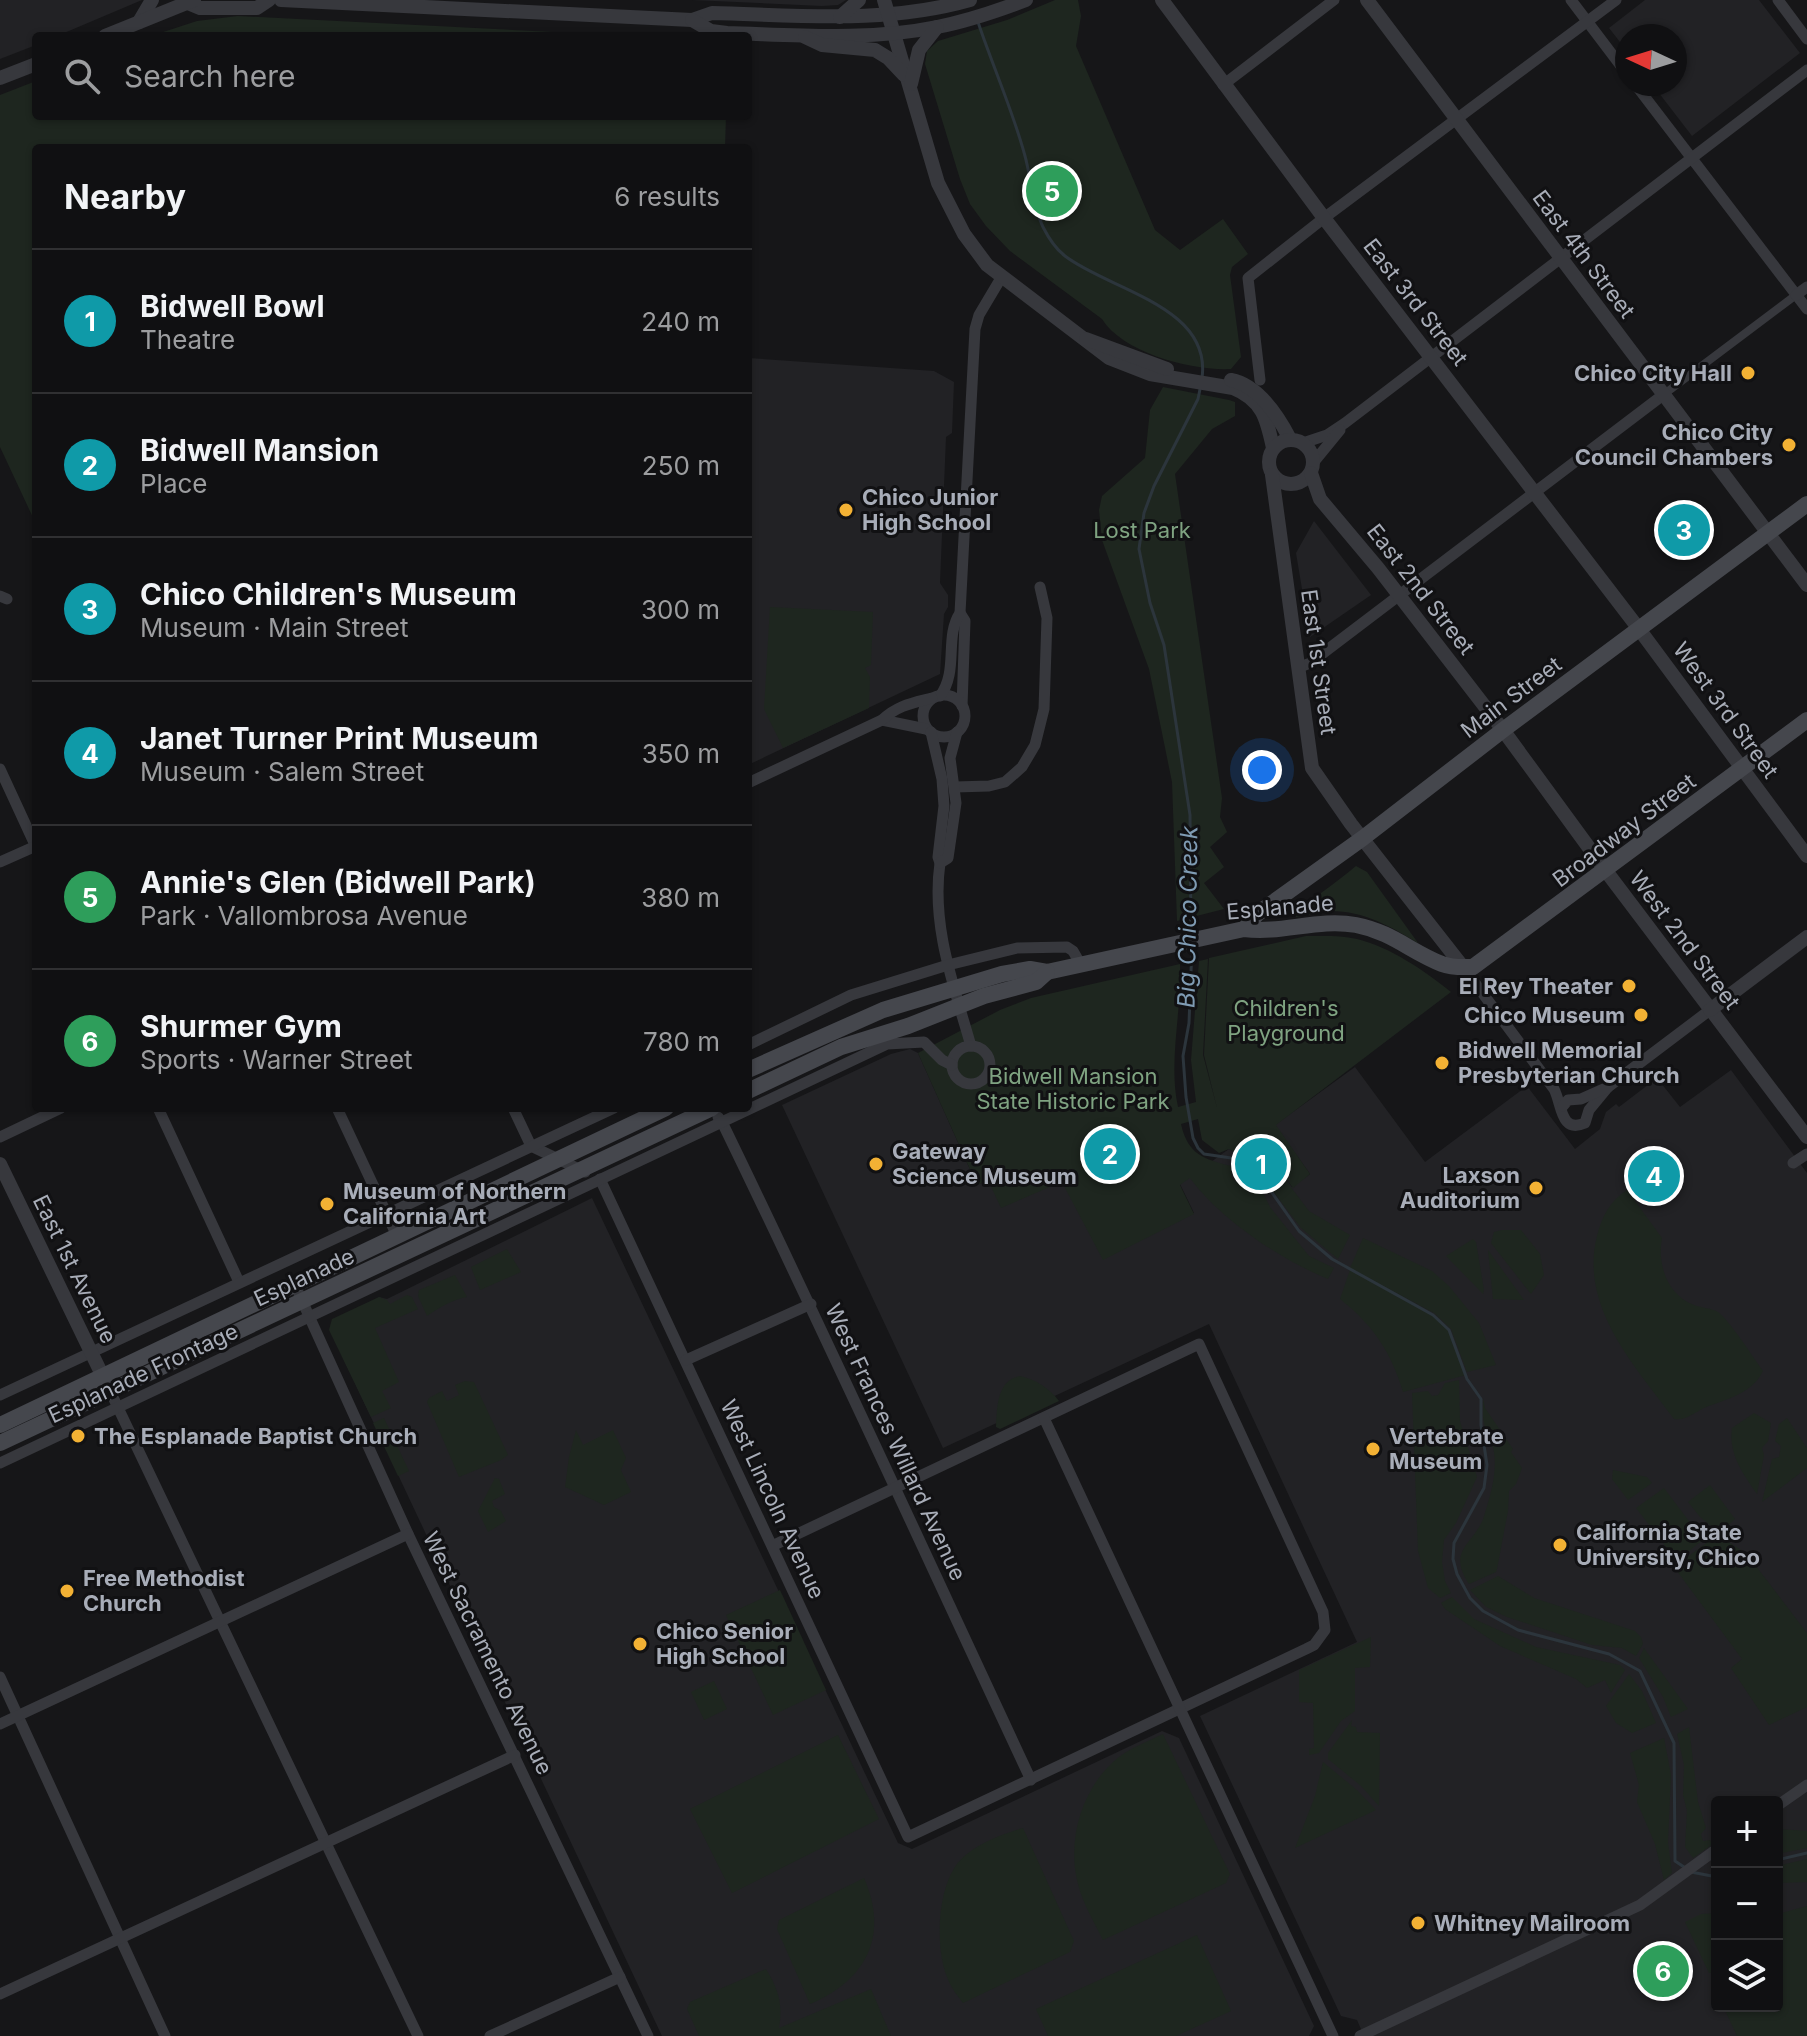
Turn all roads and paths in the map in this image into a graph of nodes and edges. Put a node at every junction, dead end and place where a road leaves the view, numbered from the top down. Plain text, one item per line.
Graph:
1 (152, 0) edge
2 (269, 0) edge
3 (281, 0) edge
4 (859, 0) edge
5 (884, 0) edge
6 (1026, 0) edge
7 (1162, 0) edge
8 (1334, 0) edge
9 (1367, 0) edge
10 (1571, 0) edge
11 (1616, 0) edge
12 (1778, 0) edge
13 (189, 1) edge
14 (963, 2) edge
15 (888, 16) junction
16 (840, 17) junction
17 (692, 20) junction
18 (139, 22) junction
19 (1588, 22) junction
20 (937, 27) junction
21 (115, 32) edge
22 (734, 32) edge
23 (752, 33) edge
24 (894, 33) junction
25 (801, 35) junction
26 (1807, 39) edge
27 (1615, 58) edge
28 (32, 66) edge
29 (1807, 70) edge
30 (0, 78) edge
31 (908, 83) junction
32 (1223, 85) junction
33 (1644, 96) edge
34 (1456, 120) junction
35 (1691, 158) junction
36 (1324, 218) junction
37 (1560, 257) junction
38 (1001, 278) junction
39 (1807, 287) edge
40 (1796, 295) junction
41 (1807, 309) edge
42 (1431, 355) junction
43 (1260, 380) dead end
44 (1220, 382) junction
45 (1663, 395) junction
46 (1345, 423) junction
47 (1297, 441) junction
48 (1273, 448) junction
49 (1312, 468) junction
50 (1272, 475) junction
51 (1534, 494) junction
52 (1807, 504) edge
53 (1768, 533) junction
54 (1807, 585) edge
55 (1040, 587) dead end
56 (1399, 596) junction
57 (960, 613) junction
58 (1639, 629) junction
59 (1298, 668) junction
60 (936, 697) junction
61 (962, 706) junction
62 (882, 720) junction
63 (1807, 720) edge
64 (928, 730) junction
65 (1503, 730) junction
66 (957, 732) junction
67 (0, 769) edge
68 (1741, 770) junction
69 (752, 781) edge
70 (955, 787) junction
71 (32, 838) edge
72 (1363, 838) junction
73 (32, 849) edge
74 (1807, 856) edge
75 (0, 862) edge
76 (940, 863) junction
77 (1606, 871) junction
78 (1244, 929) junction
79 (1807, 937) edge
80 (948, 965) junction
81 (1081, 965) junction
82 (1463, 967) junction
83 (1047, 972) junction
84 (954, 987) junction
85 (959, 1005) junction
86 (1710, 1010) junction
87 (752, 1043) edge
88 (971, 1046) junction
89 (952, 1065) junction
90 (752, 1068) edge
91 (1608, 1087) junction
92 (752, 1089) edge
93 (752, 1097) edge
94 (1581, 1099) junction
95 (1563, 1106) junction
96 (1589, 1110) junction
97 (53, 1112) edge
98 (160, 1112) edge
99 (339, 1112) edge
100 (515, 1112) edge
101 (605, 1112) edge
102 (658, 1112) edge
103 (713, 1112) edge
104 (0, 1137) edge
105 (1807, 1137) edge
106 (531, 1146) junction
107 (1807, 1154) edge
108 (558, 1159) junction
109 (1793, 1163) dead end
110 (0, 1164) edge
111 (581, 1170) junction
112 (600, 1179) junction
113 (387, 1214) junction
114 (397, 1236) junction
115 (239, 1282) junction
116 (296, 1286) junction
117 (811, 1304) junction
118 (306, 1309) junction
119 (91, 1352) junction
120 (686, 1360) junction
121 (103, 1376) junction
122 (0, 1395) edge
123 (115, 1400) junction
124 (1044, 1418) junction
125 (0, 1425) edge
126 (0, 1443) edge
127 (0, 1463) edge
128 (893, 1488) junction
129 (408, 1534) junction
130 (772, 1546) junction
131 (221, 1621) junction
132 (0, 1677) edge
133 (1181, 1708) junction
134 (18, 1715) junction
135 (0, 1724) edge
136 (515, 1755) junction
137 (1031, 1780) junction
138 (1807, 1785) edge
139 (1783, 1802) edge
140 (327, 1842) junction
141 (1711, 1854) edge
142 (119, 1939) junction
143 (620, 1977) junction
144 (0, 1994) edge
145 (165, 2036) edge
146 (418, 2036) edge
147 (490, 2036) edge
148 (648, 2036) edge
149 (1333, 2036) edge
150 (1360, 2036) edge

1 - 18 street
2 - 13 street
3 - 17 street
4 - 16 street
5 - 15 street
6 - 20 street
7 - 32 street, East 3rd Street
8 - 32 street
9 - 34 street, East 4th Street
10 - 19 street
11 - 19 street
12 - 26 street
13 - 18 street
14 - 15 street
15 - 16 street
15 - 24 street
16 - 17 street
17 - 22 street
18 - 21 street
19 - 27 street
19 - 34 street
20 - 24 street
20 - 31 street
23 - 25 street
24 - 25 street
24 - 31 street
25 - 31 street
28 - 30 street
29 - 35 street
31 - 38 street
32 - 36 street, East 3rd Street
33 - 35 street
34 - 36 street
34 - 37 street, East 4th Street
35 - 37 street
35 - 40 street
36 - 42 street, East 3rd Street
36 - 43 street
37 - 42 street
37 - 45 street, East 4th Street
38 - 44 street
38 - 57 street
39 - 40 street
40 - 41 street
40 - 45 street
42 - 46 street
42 - 51 street, East 3rd Street
44 - 47 street
44 - 48 street
45 - 51 street
45 - 53 street, East 4th Street
46 - 47 street
46 - 49 street
47 - 48 street
47 - 49 street
48 - 50 street
49 - 50 street
49 - 56 street, East 2nd Street
50 - 59 street, East 1st Street
51 - 56 street
51 - 58 street, East 3rd Street
52 - 53 main road, Main Street
53 - 54 street, East 4th Street
53 - 58 main road, Main Street
55 - 70 street
56 - 59 street
56 - 65 street, East 2nd Street
57 - 60 street
57 - 61 street
58 - 65 main road, Main Street
58 - 68 street, West 3rd Street
59 - 72 street, East 1st Street
60 - 61 street
60 - 62 street
60 - 64 street
61 - 66 street
62 - 64 street
62 - 69 street
63 - 68 main road, Broadway Street
64 - 66 street
64 - 76 street
65 - 72 main road, Main Street
65 - 77 street, West 2nd Street
66 - 70 street
67 - 71 street
68 - 74 street, West 3rd Street
68 - 77 main road, Broadway Street
70 - 76 street
72 - 78 main road, Main Street
72 - 82 street, East 1st Street
73 - 75 street
76 - 80 street
77 - 82 main road, Broadway Street
77 - 86 street, West 2nd Street
78 - 81 main road, Esplanade
78 - 82 main road, Esplanade
79 - 86 street
80 - 81 street
80 - 84 street
80 - 87 street
81 - 83 main road, Esplanade
82 - 95 street
83 - 84 main road, Esplanade
83 - 85 main road, Esplanade
84 - 85 street
84 - 90 main road, Esplanade
85 - 88 street
85 - 92 main road, Esplanade
86 - 91 street
86 - 105 street, West 2nd Street
88 - 89 street
88 - 89 street
89 - 93 street
91 - 94 street
91 - 96 street
94 - 95 street
94 - 96 street
95 - 96 street
97 - 104 street
98 - 115 street
99 - 113 street
100 - 106 street
101 - 106 street, Esplanade Frontage
102 - 108 main road, Esplanade
103 - 111 main road, Esplanade
103 - 112 street
103 - 117 street, West Frances Willard Avenue
106 - 108 street
106 - 113 street, Esplanade Frontage
107 - 109 street
108 - 111 street
108 - 114 main road, Esplanade
110 - 119 street, East 1st Avenue
111 - 112 street
111 - 118 main road, Esplanade
112 - 118 street
112 - 120 street, West Lincoln Avenue
113 - 114 street
113 - 115 street, Esplanade Frontage
114 - 116 main road, Esplanade
115 - 119 street, Esplanade Frontage
116 - 118 street, West Sacramento Avenue
116 - 121 main road, Esplanade
117 - 120 street
117 - 128 street, West Frances Willard Avenue
118 - 123 main road, Esplanade
118 - 129 street, West Sacramento Avenue
119 - 121 street, East 1st Avenue
119 - 122 street, Esplanade Frontage
120 - 130 street, West Lincoln Avenue
121 - 123 street, East 1st Avenue
121 - 125 main road, Esplanade
123 - 126 main road, Esplanade
123 - 127 street, Esplanade Frontage
123 - 131 street
124 - 128 street
124 - 133 street
124 - 133 street
128 - 130 street
128 - 137 street, West Frances Willard Avenue
129 - 131 street
129 - 136 street, West Sacramento Avenue
130 - 137 street, West Lincoln Avenue
131 - 134 street
131 - 140 street
132 - 134 street
133 - 137 street
133 - 149 street
134 - 135 street
134 - 142 street
136 - 140 street
136 - 143 street, West Sacramento Avenue
138 - 139 street
140 - 142 street
140 - 146 street
141 - 150 street
142 - 144 street
142 - 145 street
143 - 147 street
143 - 148 street, West Sacramento Avenue

